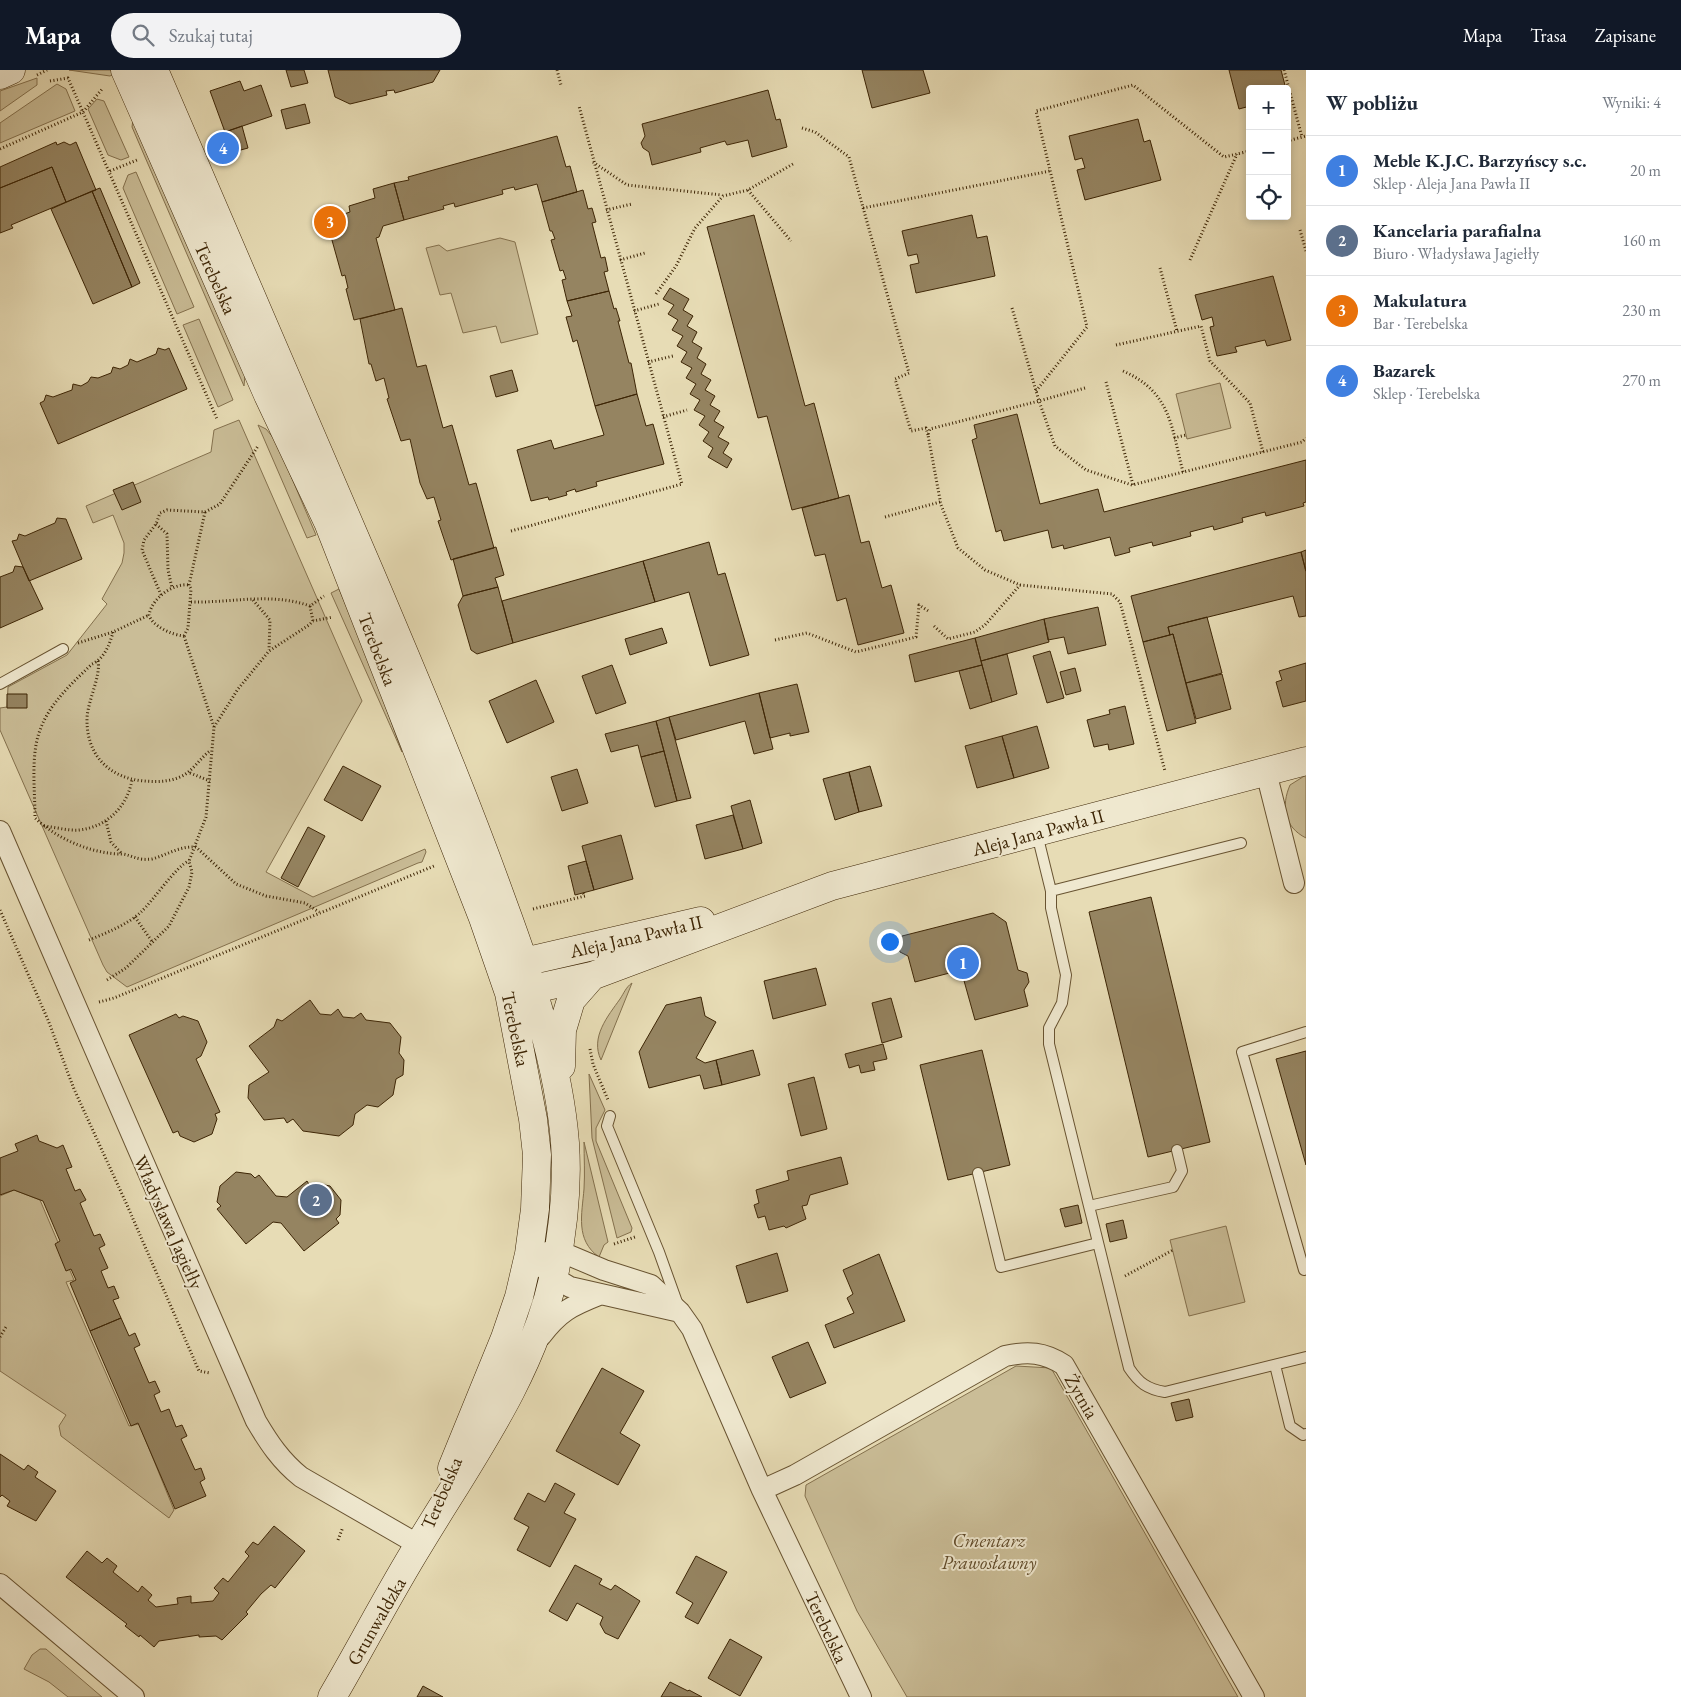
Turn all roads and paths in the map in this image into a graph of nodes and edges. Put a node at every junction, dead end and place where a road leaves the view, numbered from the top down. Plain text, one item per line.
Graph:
1 (10, 70) edge
2 (154, 70) edge
3 (557, 70) edge
4 (1284, 70) edge
5 (0, 75) edge
6 (115, 78) edge
7 (50, 82) dead end
8 (561, 84) dead end
9 (579, 106) dead end
10 (83, 112) junction
11 (802, 128) dead end
12 (1304, 137) edge
13 (1291, 140) edge
14 (0, 149) edge
15 (1246, 152) edge
16 (1238, 154) junction
17 (139, 160) dead end
18 (593, 162) junction
19 (793, 164) dead end
20 (1050, 170) junction
21 (110, 171) junction
22 (748, 190) junction
23 (723, 196) junction
24 (632, 204) dead end
25 (863, 208) junction
26 (606, 210) junction
27 (1300, 230) dead end
28 (792, 240) dead end
29 (1306, 251) edge
30 (645, 253) dead end
31 (620, 260) junction
32 (1190, 260) dead end
33 (1160, 268) dead end
34 (656, 294) dead end
35 (659, 304) dead end
36 (1012, 308) dead end
37 (634, 311) junction
38 (1177, 331) junction
39 (1116, 345) dead end
40 (673, 356) dead end
41 (648, 362) junction
42 (1123, 371) dead end
43 (1106, 382) dead end
44 (1085, 388) dead end
45 (1036, 391) junction
46 (1039, 401) junction
47 (687, 410) dead end
48 (663, 417) junction
49 (218, 419) dead end
50 (928, 435) junction
51 (1186, 435) dead end
52 (1174, 438) junction
53 (1306, 438) edge
54 (258, 446) dead end
55 (1263, 452) junction
56 (1183, 472) junction
57 (1133, 485) junction
58 (940, 502) junction
59 (206, 512) junction
60 (885, 517) dead end
61 (156, 524) junction
62 (511, 531) dead end
63 (189, 585) junction
64 (1020, 585) junction
65 (172, 588) junction
66 (161, 595) junction
67 (324, 596) dead end
68 (252, 600) junction
69 (190, 602) junction
70 (310, 606) junction
71 (930, 612) dead end
72 (149, 615) junction
73 (333, 617) dead end
74 (313, 621) junction
75 (934, 626) dead end
76 (113, 632) junction
77 (184, 636) junction
78 (775, 640) dead end
79 (63, 649) joint
80 (269, 651) junction
81 (98, 662) junction
82 (0, 684) edge
83 (214, 727) junction
84 (210, 751) junction
85 (1306, 761) edge
86 (1165, 771) dead end
87 (190, 772) junction
88 (1266, 772) junction
89 (132, 780) junction
90 (210, 781) junction
91 (106, 821) junction
92 (43, 826) junction
93 (0, 831) edge
94 (1037, 833) junction
95 (1241, 843) dead end
96 (196, 847) junction
97 (122, 854) junction
98 (189, 861) junction
99 (437, 865) dead end
100 (1300, 882) edge
101 (1051, 891) junction
102 (583, 893) dead end
103 (771, 908) junction
104 (530, 909) dead end
105 (319, 912) junction
106 (135, 917) junction
107 (89, 940) dead end
108 (153, 943) junction
109 (512, 964) junction
110 (592, 976) junction
111 (107, 980) dead end
112 (521, 992) junction
113 (93, 1004) dead end
114 (1306, 1032) edge
115 (590, 1049) dead end
116 (608, 1097) dead end
117 (560, 1103) junction
118 (610, 1116) dead end
119 (1177, 1150) dead end
120 (978, 1173) dead end
121 (1089, 1206) junction
122 (1098, 1243) junction
123 (1173, 1250) dead end
124 (559, 1251) junction
125 (529, 1254) junction
126 (1304, 1270) dead end
127 (553, 1277) junction
128 (1108, 1282) junction
129 (599, 1296) junction
130 (680, 1312) junction
131 (6, 1327) dead end
132 (0, 1337) edge
133 (532, 1348) junction
134 (1306, 1357) edge
135 (1276, 1365) junction
136 (1306, 1434) edge
137 (762, 1490) junction
138 (345, 1522) dead end
139 (338, 1540) dead end
140 (419, 1545) junction
141 (0, 1584) edge
142 (134, 1697) edge
143 (332, 1697) edge
144 (861, 1697) edge
145 (1254, 1697) edge

1 - 5 street
2 - 109 street, Terebelska
3 - 8 path
4 - 12 path
6 - 10 path
6 - 109 street, Terebelska
7 - 10 path
9 - 18 path
10 - 14 path
10 - 21 path
11 - 25 path
12 - 13 path
15 - 16 path
16 - 20 path
16 - 32 path
17 - 21 path
18 - 23 path
18 - 26 path
19 - 22 path
20 - 25 path
20 - 45 path
21 - 49 path
22 - 23 path
22 - 28 path
23 - 34 path
24 - 26 path
25 - 50 path
26 - 31 path
27 - 29 path
30 - 31 path
31 - 37 path
33 - 38 path
35 - 37 path
36 - 45 path
37 - 41 path
38 - 39 path
38 - 55 path
40 - 41 path
41 - 48 path
42 - 52 path
43 - 57 path
44 - 46 path
45 - 46 path
46 - 50 path
46 - 57 path
47 - 48 path
48 - 62 path
50 - 58 path
51 - 52 path
52 - 56 path
53 - 55 path
54 - 59 path
55 - 56 path
56 - 57 path
58 - 60 path
58 - 64 path
59 - 61 path
59 - 63 path
61 - 65 path
61 - 66 path
63 - 65 path
63 - 69 path
64 - 75 path
64 - 86 path
65 - 66 path
66 - 72 path
67 - 70 path
68 - 69 path
68 - 70 path
68 - 80 path
69 - 77 path
70 - 74 path
71 - 78 path
72 - 76 path
72 - 77 path
73 - 74 path
74 - 80 path
76 - 79 path
76 - 81 path
77 - 83 path
79 - 82 lane
80 - 83 path
81 - 89 path
81 - 92 path
83 - 84 path
84 - 87 path
84 - 90 path
85 - 88 street, Aleja Jana Pawła II
87 - 89 path
87 - 90 path
88 - 94 street, Aleja Jana Pawła II
88 - 100 street
89 - 91 path
90 - 96 path
91 - 92 path
91 - 97 path
92 - 97 path
93 - 140 street, Władysława Jagiełły
94 - 101 lane
94 - 103 street, Aleja Jana Pawła II
95 - 101 lane
96 - 97 path
96 - 98 path
96 - 105 path
98 - 106 path
98 - 108 path
99 - 105 path
101 - 121 lane
102 - 104 path
103 - 109 street, Aleja Jana Pawła II
103 - 110 street, Aleja Jana Pawła II
105 - 113 path
106 - 107 path
106 - 108 path
108 - 111 path
109 - 112 street, Terebelska
110 - 112 street, Aleja Jana Pawła II
110 - 117 street, Terebelska
112 - 117 street, Terebelska
112 - 125 street, Terebelska
114 - 126 lane
115 - 116 path
117 - 124 street, Terebelska
118 - 130 lane, Terebelska
119 - 121 lane
120 - 122 lane
121 - 122 lane
122 - 128 lane
123 - 128 path
124 - 125 street, Terebelska
124 - 127 street, Terebelska
124 - 130 street, Terebelska
125 - 127 street
125 - 140 street, Terebelska
127 - 129 street
127 - 133 street, Terebelska
128 - 135 lane
129 - 130 street
129 - 133 street, Terebelska
130 - 137 street, Terebelska
131 - 132 path
133 - 140 street, Terebelska
134 - 135 lane
135 - 136 lane
137 - 144 street, Terebelska
137 - 145 street, Żytnia
138 - 139 path
140 - 143 street, Grunwaldzka
141 - 142 street

